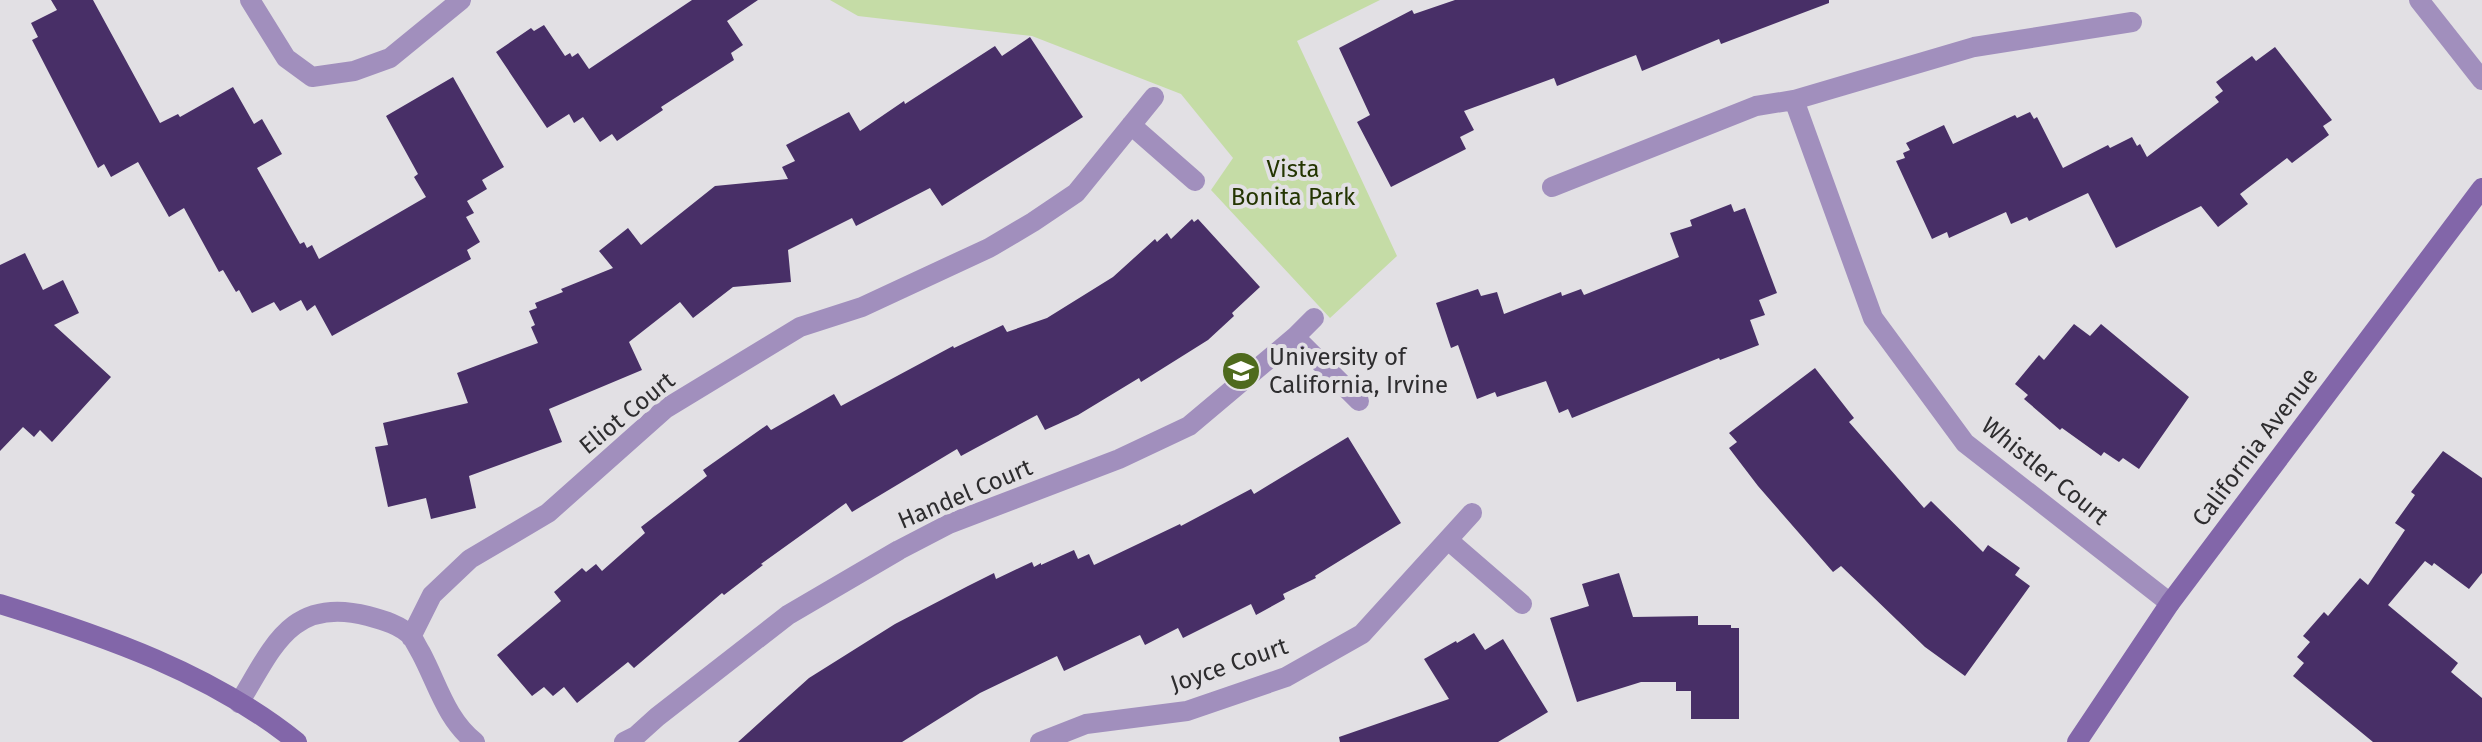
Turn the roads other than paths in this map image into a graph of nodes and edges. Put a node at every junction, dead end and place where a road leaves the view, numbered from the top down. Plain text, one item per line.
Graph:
1 (250, 0) edge
2 (461, 0) edge
3 (2419, 0) edge
4 (2132, 22) dead end
5 (2482, 80) edge
6 (1154, 97) dead end
7 (1794, 100) junction
8 (1131, 125) junction
9 (1195, 181) dead end
10 (1552, 187) dead end
11 (2482, 188) edge
12 (1314, 318) dead end
13 (1295, 337) junction
14 (1359, 401) dead end
15 (1472, 513) dead end
16 (1448, 540) junction
17 (2170, 603) junction
18 (0, 604) edge
19 (1522, 604) dead end
20 (411, 637) junction
21 (239, 703) junction
22 (297, 742) edge
23 (475, 742) edge
24 (624, 742) edge
25 (1040, 742) edge
26 (2077, 742) edge

1 - 2 street
3 - 5 street
4 - 7 street
6 - 8 street, Eliot Court
7 - 10 street
7 - 17 street, Whistler Court
8 - 9 street
8 - 20 street, Eliot Court
11 - 17 street, California Avenue
12 - 13 street, Handel Court
13 - 14 street
13 - 24 street, Handel Court
15 - 16 street, Joyce Court
16 - 19 street
16 - 25 street, Joyce Court
17 - 26 street, California Avenue
18 - 21 street
20 - 21 street
20 - 23 street
21 - 22 street

